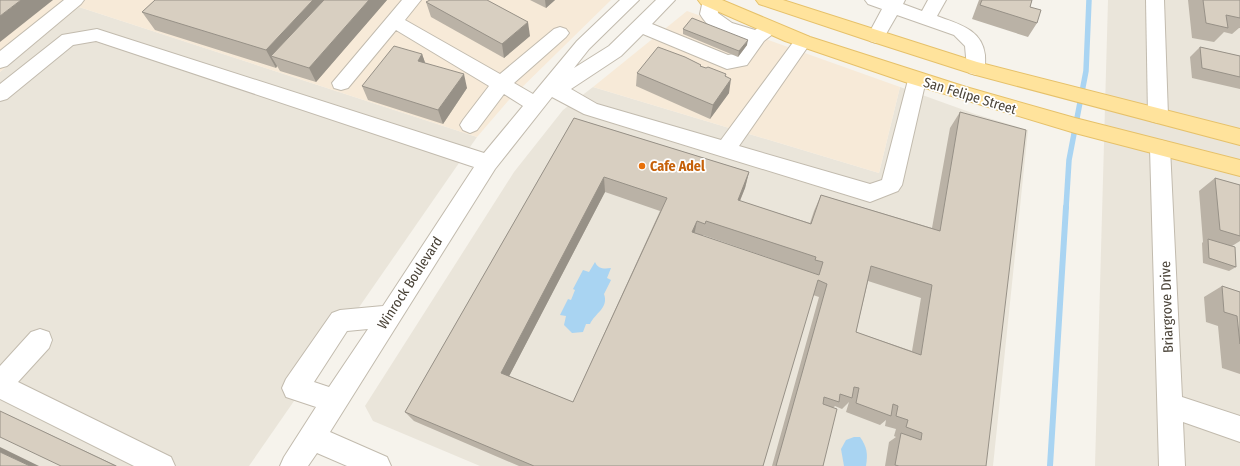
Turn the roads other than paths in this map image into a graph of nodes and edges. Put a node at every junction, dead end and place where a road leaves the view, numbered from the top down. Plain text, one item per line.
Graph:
1 (75, 0) edge
2 (412, 0) edge
3 (630, 0) edge
4 (666, 0) edge
5 (765, 0) edge
6 (874, 0) edge
7 (937, 0) edge
8 (1155, 0) edge
9 (708, 1) edge
10 (894, 3) edge
11 (927, 19) junction
12 (394, 21) junction
13 (640, 26) junction
14 (764, 32) junction
15 (560, 33) dead end
16 (876, 37) junction
17 (803, 41) junction
18 (832, 51) junction
19 (0, 61) edge
20 (976, 68) junction
21 (917, 80) junction
22 (341, 83) dead end
23 (501, 84) junction
24 (556, 90) junction
25 (0, 94) edge
26 (535, 104) junction
27 (1158, 116) junction
28 (470, 125) dead end
29 (1240, 137) edge
30 (1160, 148) junction
31 (726, 149) junction
32 (488, 163) junction
33 (1240, 168) edge
34 (389, 316) junction
35 (40, 340) dead end
36 (0, 385) edge
37 (335, 401) junction
38 (1170, 405) junction
39 (1240, 429) edge
40 (312, 437) junction
41 (162, 466) edge
42 (293, 466) edge
43 (378, 466) edge
44 (1172, 466) edge

1 - 19 street
2 - 12 street
3 - 26 street, Winrock Boulevard
4 - 13 street, Winrock Boulevard
5 - 16 main road, San Felipe Street
6 - 10 street
7 - 11 street
8 - 27 street
9 - 14 main road, San Felipe Street
10 - 11 street
10 - 16 street
11 - 20 street
12 - 22 street
12 - 23 street
13 - 14 street
13 - 24 street, Winrock Boulevard
14 - 17 main road, San Felipe Street
15 - 23 street
16 - 20 main road, San Felipe Street
17 - 18 main road, San Felipe Street
17 - 31 street
18 - 20 main road
18 - 21 main road, San Felipe Street
20 - 27 main road, San Felipe Street
21 - 30 main road, San Felipe Street
21 - 31 street
23 - 26 street
23 - 28 street
24 - 26 street, Winrock Boulevard
24 - 31 street
25 - 32 street
26 - 32 street, Winrock Boulevard
27 - 29 main road, San Felipe Street
30 - 33 main road, San Felipe Street
30 - 38 street, Briargrove Drive
32 - 34 street, Winrock Boulevard
34 - 37 street, Winrock Boulevard
34 - 37 street
35 - 36 street
36 - 41 street
37 - 40 street, Winrock Boulevard
38 - 39 street
38 - 44 street, Briargrove Drive
40 - 42 street, Winrock Boulevard
40 - 43 street

